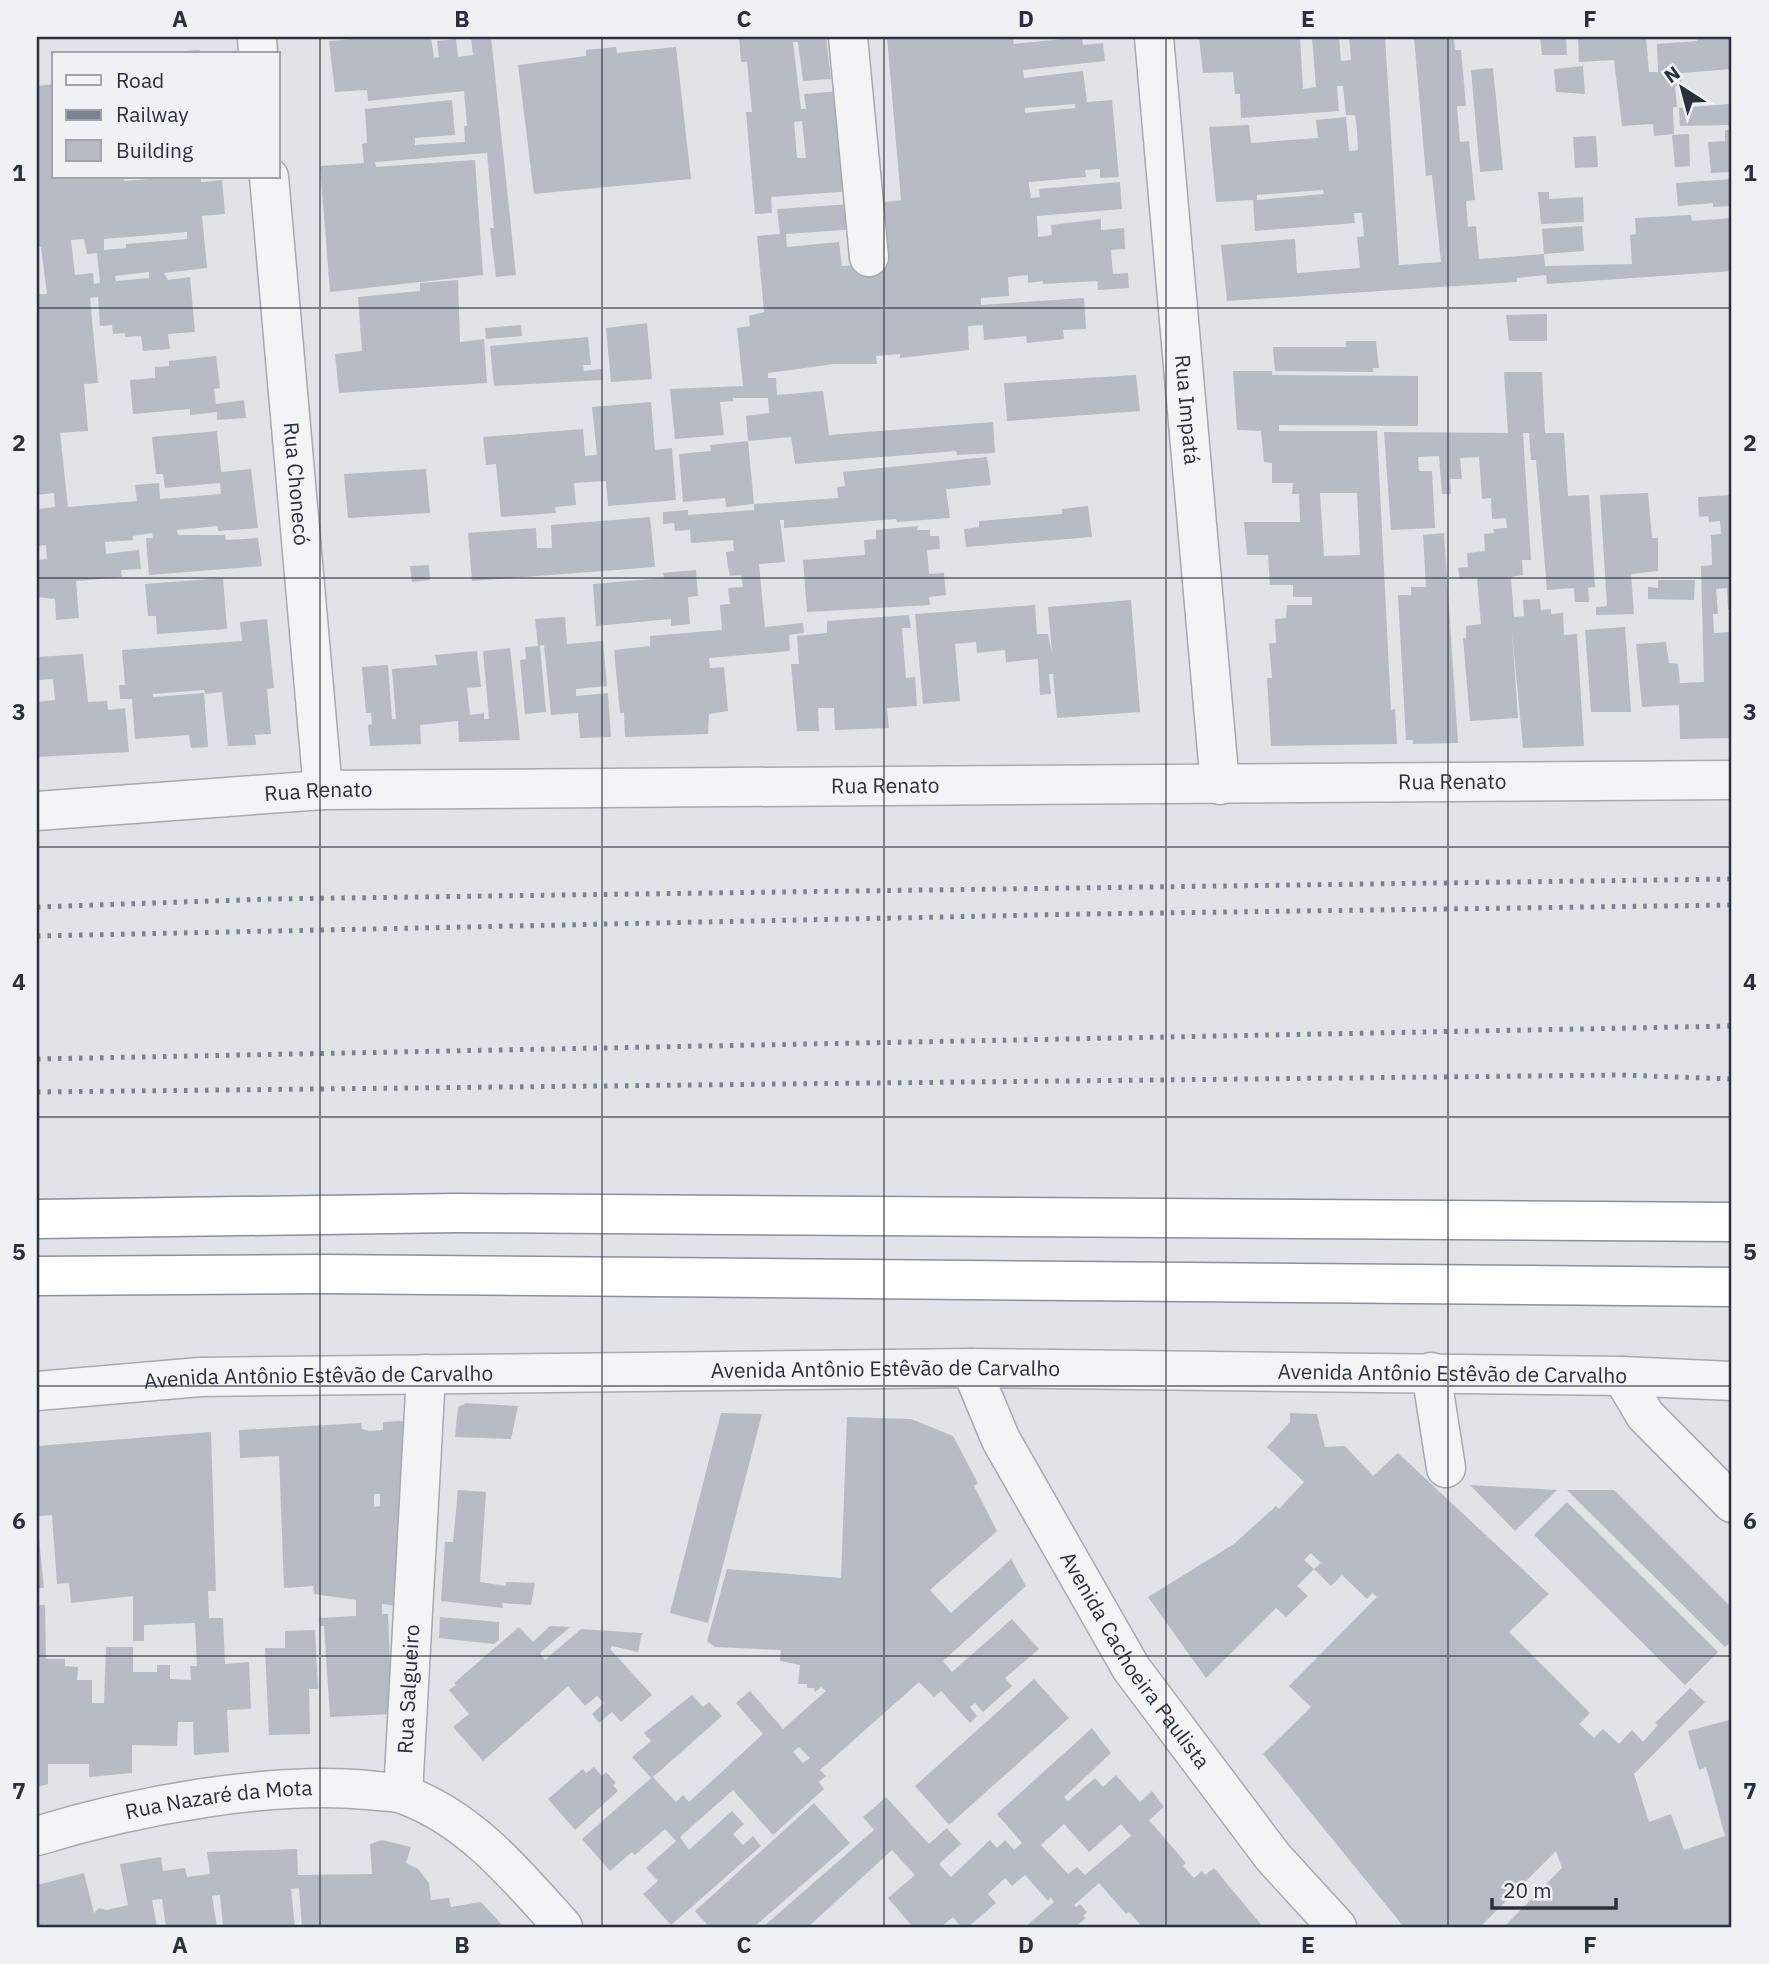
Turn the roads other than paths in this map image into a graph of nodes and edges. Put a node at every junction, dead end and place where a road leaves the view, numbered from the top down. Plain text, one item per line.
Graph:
1 (848, 37) edge
2 (1154, 37) edge
3 (269, 178) edge
4 (869, 257) dead end
5 (1732, 780) edge
6 (1220, 785) junction
7 (323, 790) junction
8 (37, 811) edge
9 (37, 1219) edge
10 (1732, 1222) edge
11 (37, 1276) edge
12 (1732, 1287) edge
13 (971, 1368) junction
14 (1431, 1373) junction
15 (426, 1374) junction
16 (1622, 1376) junction
17 (1732, 1381) edge
18 (37, 1391) edge
19 (1446, 1468) dead end
20 (1732, 1503) edge
21 (404, 1794) junction
22 (37, 1836) edge
23 (563, 1927) edge
24 (1337, 1927) edge

1 - 4 street
2 - 6 street, Rua Impatá
3 - 7 street, Rua Chonecó
5 - 6 street, Rua Renato
6 - 7 street, Rua Renato
7 - 8 street, Rua Renato
9 - 10 highway
11 - 12 highway
13 - 14 street, Avenida Antônio Estêvão de Carvalho
13 - 15 street, Avenida Antônio Estêvão de Carvalho
13 - 24 street, Avenida Cachoeira Paulista
14 - 16 street, Avenida Antônio Estêvão de Carvalho
14 - 19 street
15 - 18 street, Avenida Antônio Estêvão de Carvalho
15 - 21 street, Rua Salgueiro
16 - 17 street, Avenida Antônio Estêvão de Carvalho
16 - 20 street
21 - 22 street, Rua Nazaré da Mota
21 - 23 street

